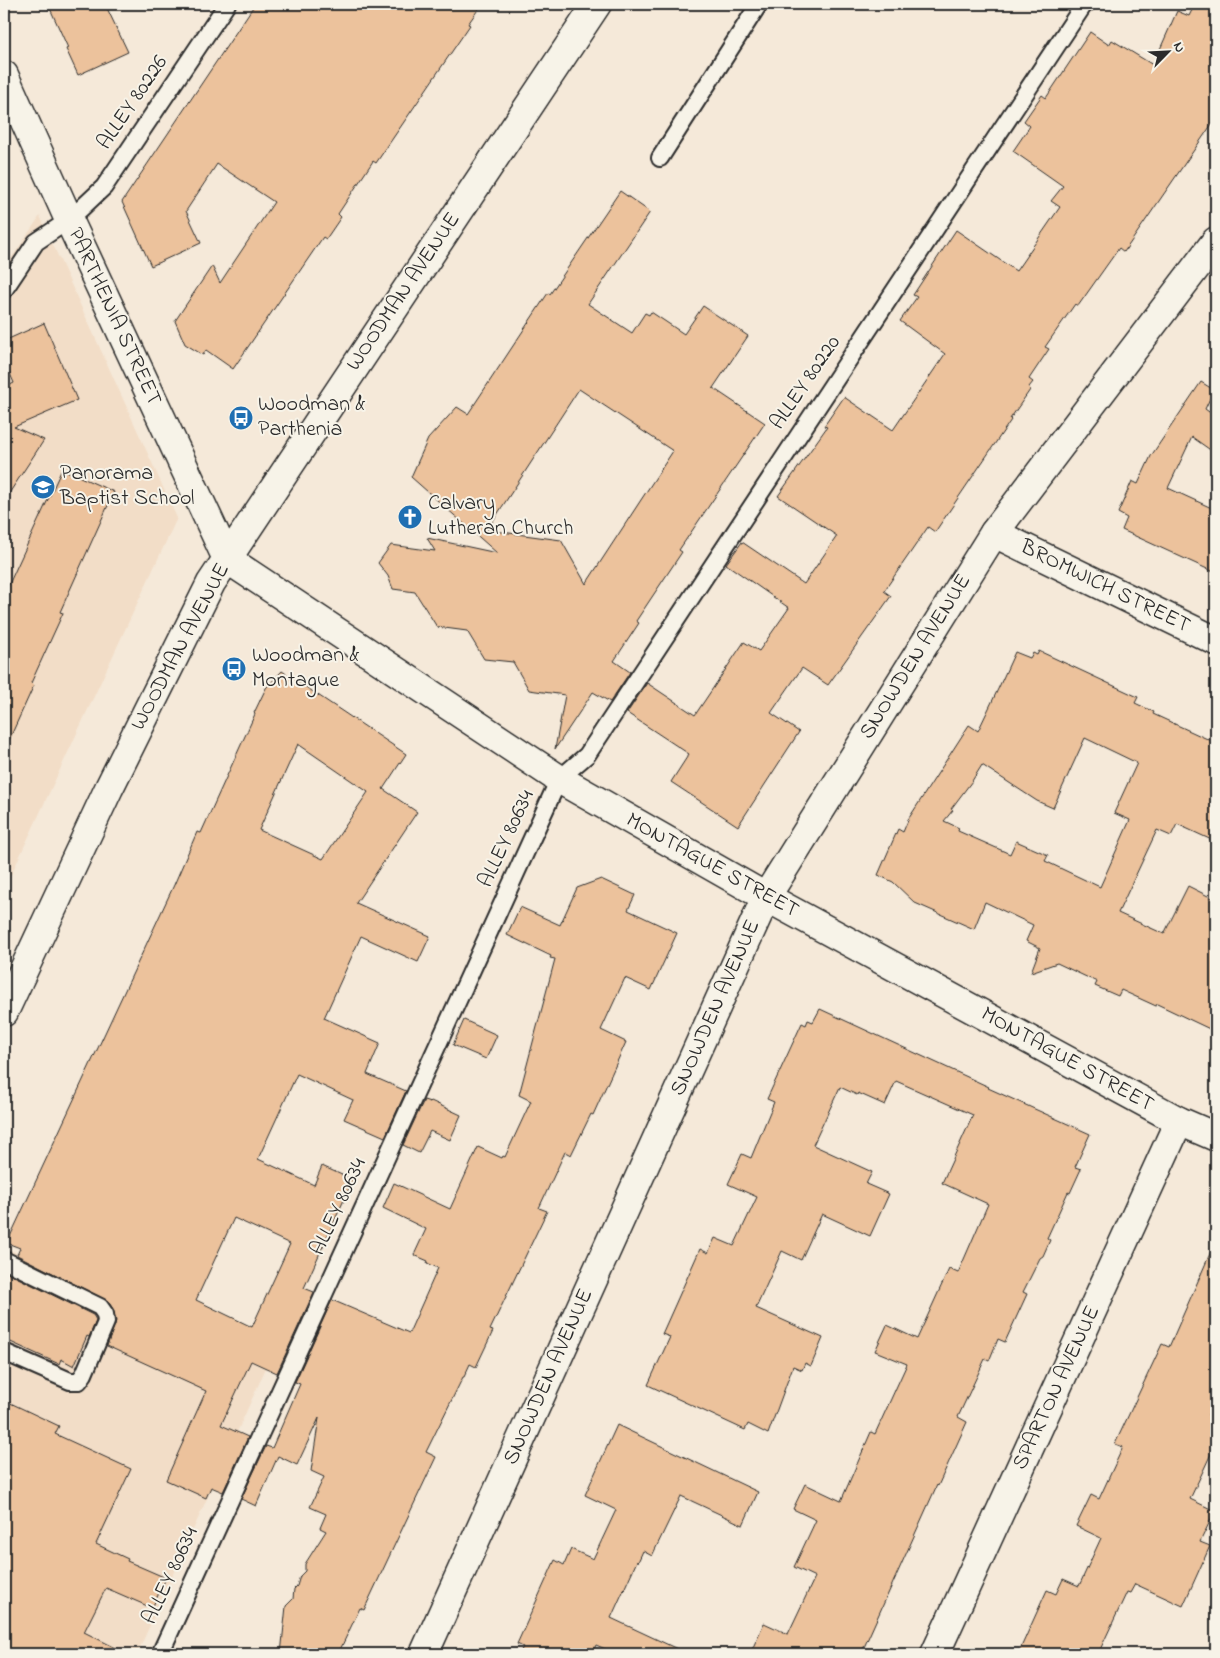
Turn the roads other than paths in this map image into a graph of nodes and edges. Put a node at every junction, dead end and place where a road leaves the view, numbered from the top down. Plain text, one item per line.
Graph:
1 (227, 4) edge
2 (597, 4) edge
3 (760, 4) edge
4 (1083, 4) edge
5 (4, 75) edge
6 (660, 158) dead end
7 (69, 220) junction
8 (1216, 241) edge
9 (4, 290) edge
10 (994, 533) junction
11 (227, 559) junction
12 (1216, 641) edge
13 (558, 779) junction
14 (766, 897) junction
15 (4, 1012) edge
16 (1179, 1122) junction
17 (1216, 1137) edge
18 (4, 1260) edge
19 (4, 1352) edge
20 (160, 1654) edge
21 (424, 1654) edge
22 (935, 1654) edge

1 - 7 lane, ALLEY 80226
2 - 11 street, WOODMAN AVENUE
3 - 6 lane
4 - 13 lane, ALLEY 80220
5 - 7 street, PARTHENIA STREET
7 - 9 lane, ALLEY 80226
7 - 11 street, PARTHENIA STREET
8 - 10 street, SNOWDEN AVENUE
10 - 12 street, BROMWICH STREET
10 - 14 street, SNOWDEN AVENUE
11 - 13 street, MONTAGUE STREET
11 - 15 street, WOODMAN AVENUE
13 - 14 street, MONTAGUE STREET
13 - 20 lane, ALLEY 80634
14 - 16 street, MONTAGUE STREET
14 - 21 street, SNOWDEN AVENUE
16 - 17 street, MONTAGUE STREET
16 - 22 street, SPARTON AVENUE
18 - 19 lane

